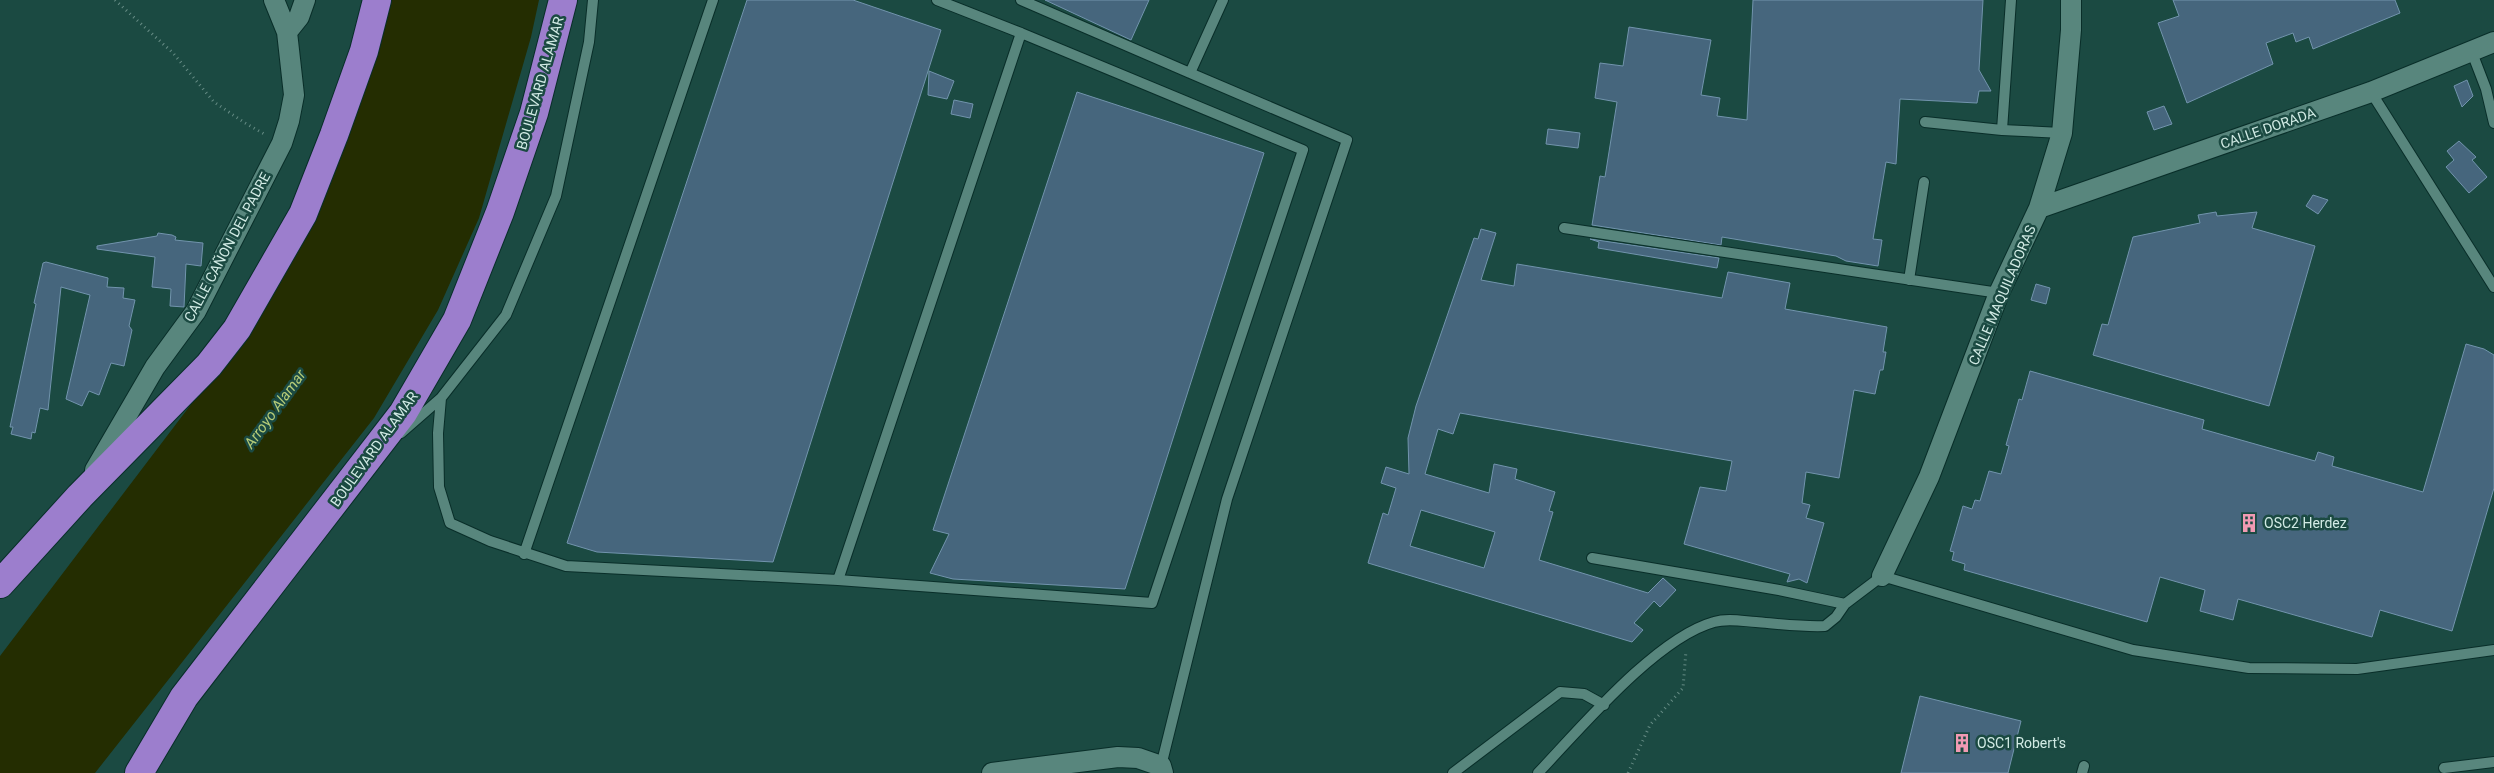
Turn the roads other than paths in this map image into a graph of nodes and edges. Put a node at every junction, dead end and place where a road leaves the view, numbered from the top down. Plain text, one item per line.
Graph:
1 (274, 0) edge
2 (305, 0) edge
3 (377, 0) edge
4 (563, 0) edge
5 (593, 0) edge
6 (713, 0) edge
7 (937, 0) edge
8 (1022, 0) edge
9 (1223, 0) edge
10 (2011, 0) edge
11 (2071, 0) edge
12 (287, 32) junction
13 (1021, 33) junction
14 (2494, 42) edge
15 (2471, 50) junction
16 (1190, 73) junction
17 (2371, 92) junction
18 (1925, 122) dead end
19 (2494, 123) edge
20 (2002, 130) junction
21 (2062, 133) junction
22 (1924, 182) dead end
23 (2039, 208) junction
24 (1564, 228) dead end
25 (1909, 280) junction
26 (2494, 287) edge
27 (2000, 293) junction
28 (441, 398) junction
29 (359, 470) junction
30 (80, 496) junction
31 (524, 554) junction
32 (1592, 558) dead end
33 (1882, 576) junction
34 (838, 580) junction
35 (0, 584) edge
36 (1845, 604) junction
37 (2494, 650) edge
38 (1604, 705) junction
39 (2494, 762) edge
40 (2444, 768) dead end
41 (1162, 770) edge
42 (138, 773) edge
43 (992, 773) edge
44 (1453, 773) edge
45 (1538, 773) edge

1 - 12 street, CALLE CAÑON DEL PADRE
2 - 12 street
3 - 30 highway
4 - 29 highway, BOULEVARD ALAMAR
5 - 28 lane
6 - 31 lane
7 - 13 lane
8 - 16 lane
9 - 16 lane
10 - 20 lane
11 - 21 street, CALLE MAQUILADORAS
12 - 30 street, CALLE CAÑON DEL PADRE
13 - 34 lane
13 - 34 lane
14 - 15 street, CALLE DORADA
15 - 17 street, CALLE DORADA
15 - 19 lane
16 - 41 lane
17 - 23 street, CALLE DORADA
17 - 26 lane
18 - 20 lane
20 - 21 lane
21 - 23 street, CALLE MAQUILADORAS
22 - 25 lane
23 - 27 street, CALLE MAQUILADORAS
24 - 25 lane
25 - 27 lane
27 - 33 street, CALLE MAQUILADORAS
28 - 29 lane
28 - 31 lane
29 - 42 highway, BOULEVARD ALAMAR
30 - 35 highway
31 - 34 lane
32 - 36 lane
33 - 36 lane
33 - 37 lane
36 - 38 lane
38 - 44 lane
38 - 45 lane
39 - 40 lane
41 - 43 street

